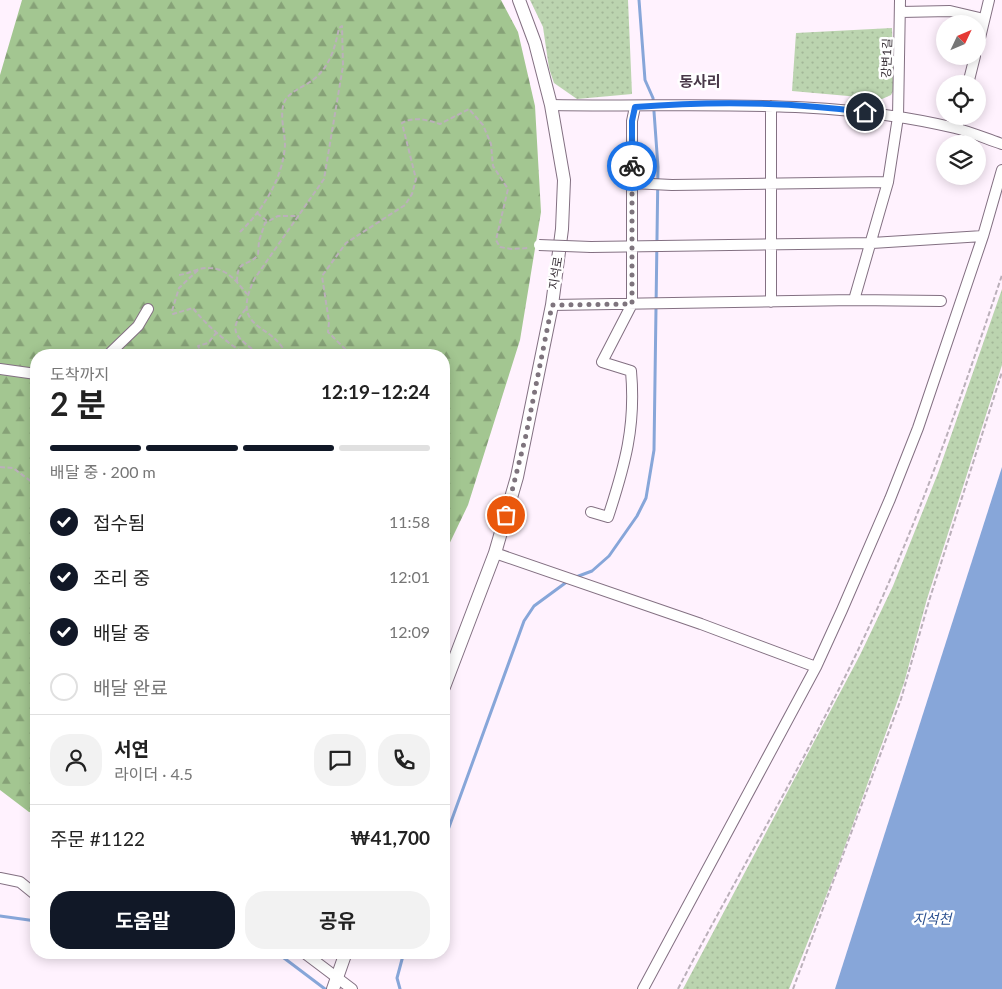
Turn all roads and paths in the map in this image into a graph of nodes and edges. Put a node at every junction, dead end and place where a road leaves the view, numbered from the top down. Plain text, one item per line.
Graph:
1 (518, 0) edge
2 (900, 0) edge
3 (950, 0) edge
4 (989, 0) edge
5 (950, 11) junction
6 (901, 12) junction
7 (967, 15) edge
8 (985, 15) edge
9 (551, 105) junction
10 (771, 106) junction
11 (635, 107) junction
12 (898, 117) junction
13 (958, 125) edge
14 (957, 128) junction
15 (1002, 144) edge
16 (1002, 170) edge
17 (770, 182) junction
18 (888, 182) junction
19 (632, 183) junction
20 (256, 213) junction
21 (299, 216) junction
22 (267, 222) junction
23 (240, 232) dead end
24 (983, 236) junction
25 (872, 243) junction
26 (770, 244) junction
27 (638, 246) junction
28 (534, 247) joint
29 (198, 270) junction
30 (179, 274) dead end
31 (1002, 275) edge
32 (237, 282) junction
33 (247, 294) junction
34 (854, 300) junction
35 (941, 301) dead end
36 (771, 302) junction
37 (632, 304) junction
38 (552, 305) junction
39 (148, 309) dead end
40 (246, 309) junction
41 (217, 332) junction
42 (114, 349) edge
43 (200, 349) edge
44 (237, 349) edge
45 (252, 349) edge
46 (283, 349) edge
47 (345, 349) edge
48 (0, 369) edge
49 (1002, 372) edge
50 (30, 373) edge
51 (0, 467) edge
52 (30, 481) edge
53 (591, 512) dead end
54 (495, 553) junction
55 (816, 667) junction
56 (450, 671) edge
57 (0, 878) edge
58 (30, 890) edge
59 (311, 959) edge
60 (344, 959) edge
61 (336, 982) edge
62 (352, 989) edge
63 (643, 989) edge
64 (678, 989) edge
65 (794, 989) edge

1 - 9 main road, 지석로
2 - 6 street, 강변1길
3 - 5 street
4 - 8 street
5 - 6 street
5 - 7 street
6 - 12 street, 강변1길
9 - 11 street
9 - 38 main road, 지석로
10 - 11 street
10 - 12 street
10 - 17 street
11 - 19 street
12 - 14 street
12 - 18 street, 강변1길
13 - 14 street
14 - 15 street
16 - 24 street
17 - 18 street
17 - 19 street
17 - 26 street
18 - 25 street, 강변1길
19 - 27 street
20 - 21 path
20 - 22 path
20 - 23 path
21 - 22 path
21 - 33 path
22 - 32 path
24 - 25 street
24 - 55 street
25 - 26 street
25 - 34 street, 강변1길
26 - 27 street
26 - 36 street
27 - 28 street, bridge
27 - 37 street
28 - 47 path
29 - 30 path
29 - 32 path
29 - 41 path
31 - 64 path
32 - 33 path
33 - 40 path
34 - 35 street
34 - 36 street
36 - 37 street
37 - 38 street
37 - 53 street
38 - 54 main road, 지석로
39 - 42 street
40 - 45 path
40 - 46 path
41 - 43 path
41 - 44 path
48 - 50 street
49 - 65 path
51 - 52 path
54 - 55 street
54 - 56 main road, 지석로
55 - 63 street
57 - 58 street
59 - 61 street
60 - 61 main road
61 - 62 street

